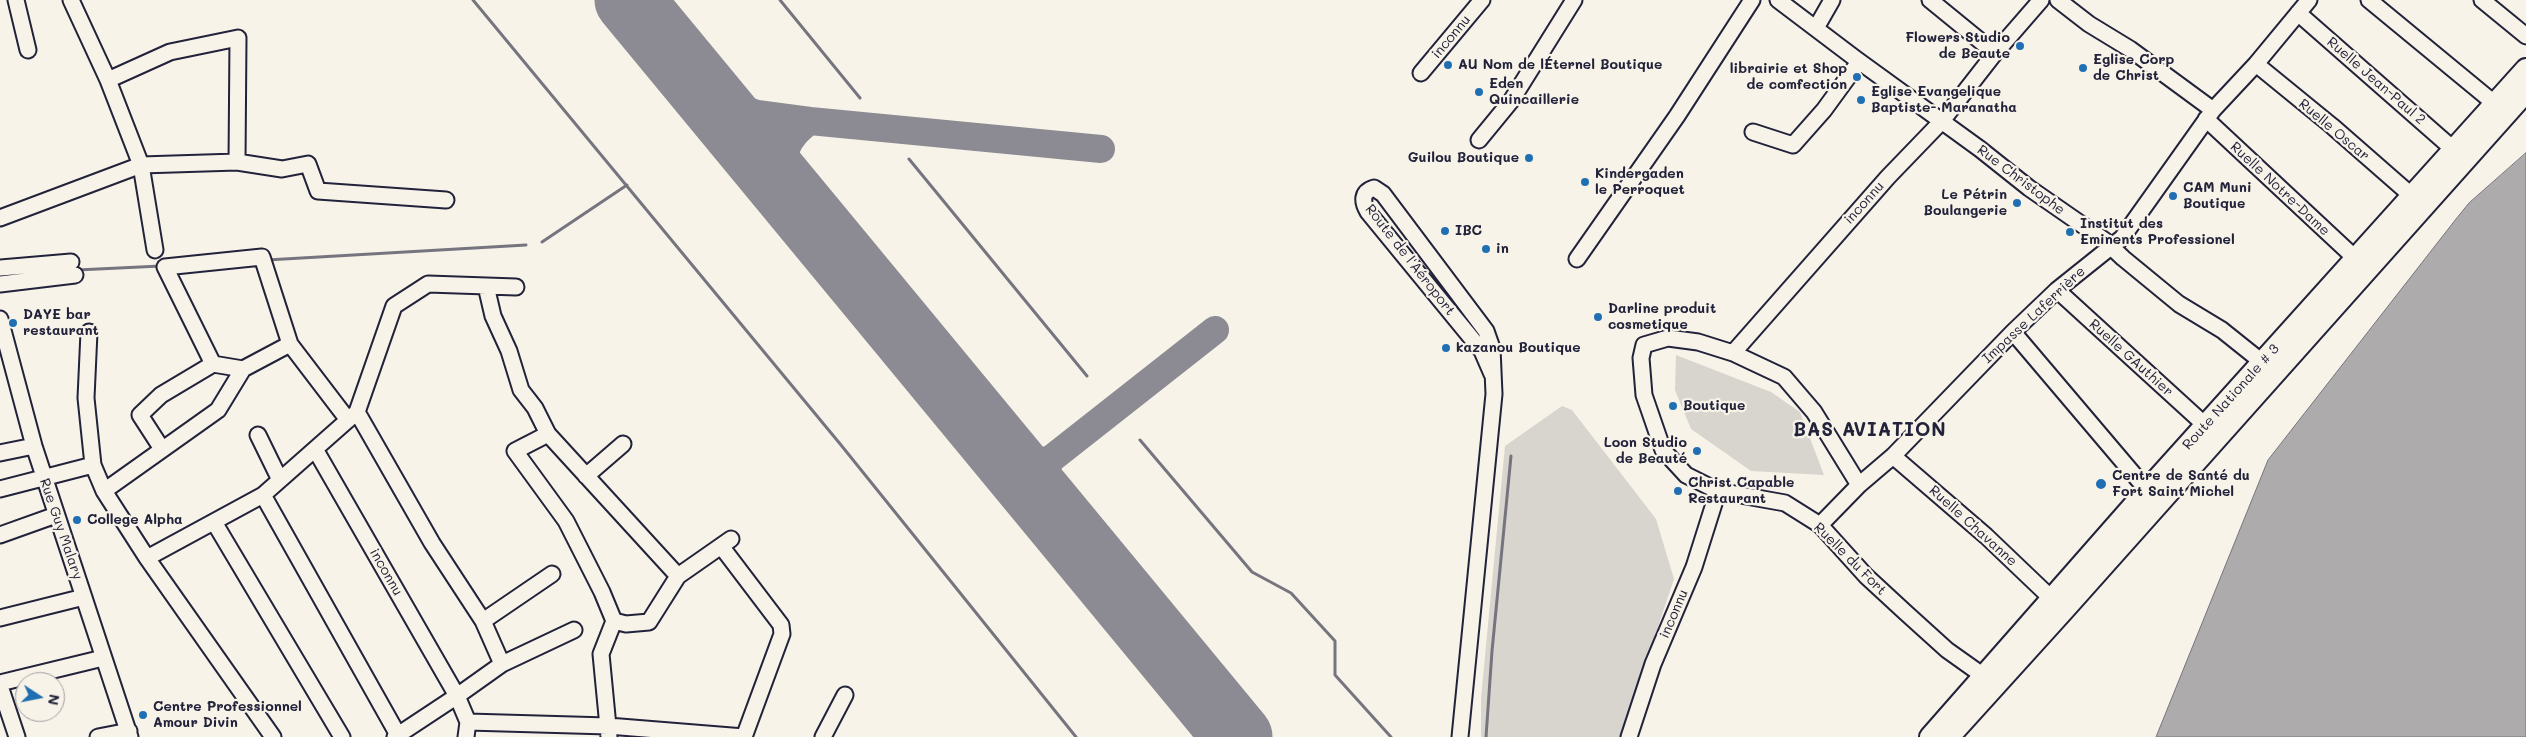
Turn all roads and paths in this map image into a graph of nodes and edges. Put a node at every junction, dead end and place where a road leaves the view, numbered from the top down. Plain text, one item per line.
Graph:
1 (16, 0) edge
2 (71, 0) edge
3 (1482, 0) edge
4 (1574, 0) edge
5 (1752, 0) edge
6 (1778, 0) edge
7 (1832, 0) edge
8 (1930, 0) edge
9 (2041, 0) edge
10 (2058, 0) edge
11 (2309, 0) edge
12 (2369, 0) edge
13 (2482, 0) edge
14 (2298, 12) junction
15 (1816, 28) junction
16 (2526, 36) edge
17 (28, 50) dead end
18 (1995, 53) junction
19 (1859, 62) junction
20 (2256, 64) junction
21 (2526, 69) edge
22 (1421, 73) dead end
23 (108, 80) junction
24 (2526, 92) edge
25 (2501, 109) junction
26 (2210, 115) junction
27 (1942, 121) junction
28 (1753, 132) dead end
29 (1479, 140) dead end
30 (2454, 149) junction
31 (237, 162) junction
32 (141, 165) junction
33 (2412, 196) junction
34 (446, 200) dead end
35 (0, 218) edge
36 (2111, 246) junction
37 (155, 250) dead end
38 (2355, 258) junction
39 (1577, 259) dead end
40 (0, 268) edge
41 (0, 284) edge
42 (486, 286) junction
43 (516, 286) dead end
44 (2057, 290) junction
45 (0, 322) edge
46 (89, 332) dead end
47 (2013, 332) junction
48 (290, 344) junction
49 (1733, 353) junction
50 (2262, 362) junction
51 (213, 364) junction
52 (7, 368) edge
53 (243, 369) junction
54 (1492, 374) junction
55 (353, 416) junction
56 (2205, 425) junction
57 (548, 434) junction
58 (258, 435) dead end
59 (622, 444) dead end
60 (34, 446) junction
61 (315, 448) junction
62 (162, 450) junction
63 (0, 453) edge
64 (1893, 456) junction
65 (93, 465) junction
66 (586, 476) junction
67 (44, 477) junction
68 (280, 480) junction
69 (1859, 485) junction
70 (0, 489) edge
71 (2147, 490) junction
72 (1718, 491) junction
73 (104, 492) junction
74 (263, 495) junction
75 (56, 515) junction
76 (214, 522) junction
77 (1820, 525) junction
78 (2120, 534) junction
79 (0, 535) edge
80 (147, 558) junction
81 (552, 574) dead end
82 (678, 576) junction
83 (84, 597) junction
84 (2051, 598) junction
85 (0, 618) edge
86 (483, 621) junction
87 (614, 621) junction
88 (574, 630) dead end
89 (103, 658) junction
90 (502, 664) junction
91 (1989, 680) junction
92 (0, 684) edge
93 (846, 695) dead end
94 (457, 696) junction
95 (467, 729) edge
96 (537, 731) edge
97 (609, 732) edge
98 (130, 734) edge
99 (396, 736) edge
100 (17, 737) edge
101 (98, 737) edge
102 (272, 737) edge
103 (342, 737) edge
104 (744, 737) edge
105 (823, 737) edge
106 (1460, 737) edge
107 (1629, 737) edge
108 (1930, 737) edge
109 (1948, 737) edge

1 - 17 street
2 - 23 street
3 - 22 street, inconnu
4 - 29 street
5 - 39 street
6 - 15 street, Rue Christophe
7 - 15 street
8 - 18 street
9 - 18 street, inconnu
10 - 26 street, Ruelle Notre-Dame
11 - 14 street, Impasse Laferrière
12 - 25 street
13 - 16 street
14 - 20 street, Impasse Laferrière
14 - 30 street, Ruelle Jean-Paul 2
15 - 19 street, Rue Christophe
18 - 27 street, inconnu
19 - 27 street, Rue Christophe
19 - 28 street
20 - 26 street, Impasse Laferrière
20 - 33 street, Ruelle Oscar
21 - 25 main road
23 - 31 street
23 - 32 street
24 - 25 main road
25 - 30 main road, Route Nationale # 3
25 - 78 main road, Route Nationale # 3
26 - 36 street, Impasse Laferrière
26 - 38 street, Ruelle Notre-Dame
27 - 36 street, Rue Christophe
27 - 49 street, inconnu
30 - 33 main road, Route Nationale # 3
31 - 32 street
31 - 34 street
32 - 35 street
32 - 37 street
33 - 38 main road, Route Nationale # 3
36 - 44 street, Impasse Laferrière
36 - 50 street, Rue Christophe
38 - 50 main road, Route Nationale # 3
40 - 41 street
42 - 43 street
42 - 55 street
42 - 57 street
44 - 47 street, Impasse Laferrière
44 - 56 street, Ruelle GAuthier
45 - 52 street, Rue Guy Malary
46 - 65 street
47 - 64 street, Impasse Laferrière
47 - 71 street
48 - 51 street
48 - 53 street
48 - 55 street
49 - 69 street, Ruelle du Fort
49 - 72 street, Ruelle du Fort
50 - 56 main road, Route Nationale # 3
51 - 53 street
51 - 62 street
52 - 60 street, Rue Guy Malary
53 - 62 street
54 - 54 street, Route de l'Aéroport
54 - 106 street, Route de l'Aéroport
55 - 61 street
55 - 86 street
56 - 71 main road, Route Nationale # 3
57 - 66 street
57 - 87 street
58 - 68 street
59 - 66 street
60 - 63 street
60 - 67 street, Rue Guy Malary
61 - 68 street
61 - 94 street, inconnu
62 - 73 street
64 - 69 street, Impasse Laferrière
64 - 84 street, Ruelle Chavanne
65 - 67 street
65 - 73 street
66 - 82 street
67 - 70 street
67 - 75 street, Rue Guy Malary
68 - 74 street
69 - 77 street, Impasse Laferrière
71 - 78 main road, Route Nationale # 3
72 - 77 street, Ruelle du Fort
72 - 107 street, inconnu
73 - 80 street
74 - 76 street
74 - 99 street
75 - 79 street
75 - 83 street, Rue Guy Malary
76 - 80 street
76 - 103 street
77 - 91 street, Ruelle du Fort
78 - 84 main road, Route Nationale # 3
78 - 91 main road, Route Nationale # 3
80 - 102 street
81 - 86 street
82 - 87 street, inconnu
82 - 104 street, inconnu
83 - 85 street
83 - 89 street, Rue Guy Malary
84 - 91 main road, Route Nationale # 3
86 - 90 street
87 - 97 street
88 - 90 street
89 - 92 street
89 - 98 street, Rue Guy Malary
90 - 94 street
91 - 108 main road, Route Nationale # 3
91 - 109 main road, Route Nationale # 3
92 - 100 street
93 - 105 street
94 - 95 street, inconnu
94 - 99 street
95 - 96 street, inconnu
96 - 97 street, inconnu
97 - 104 street, inconnu
98 - 101 street

